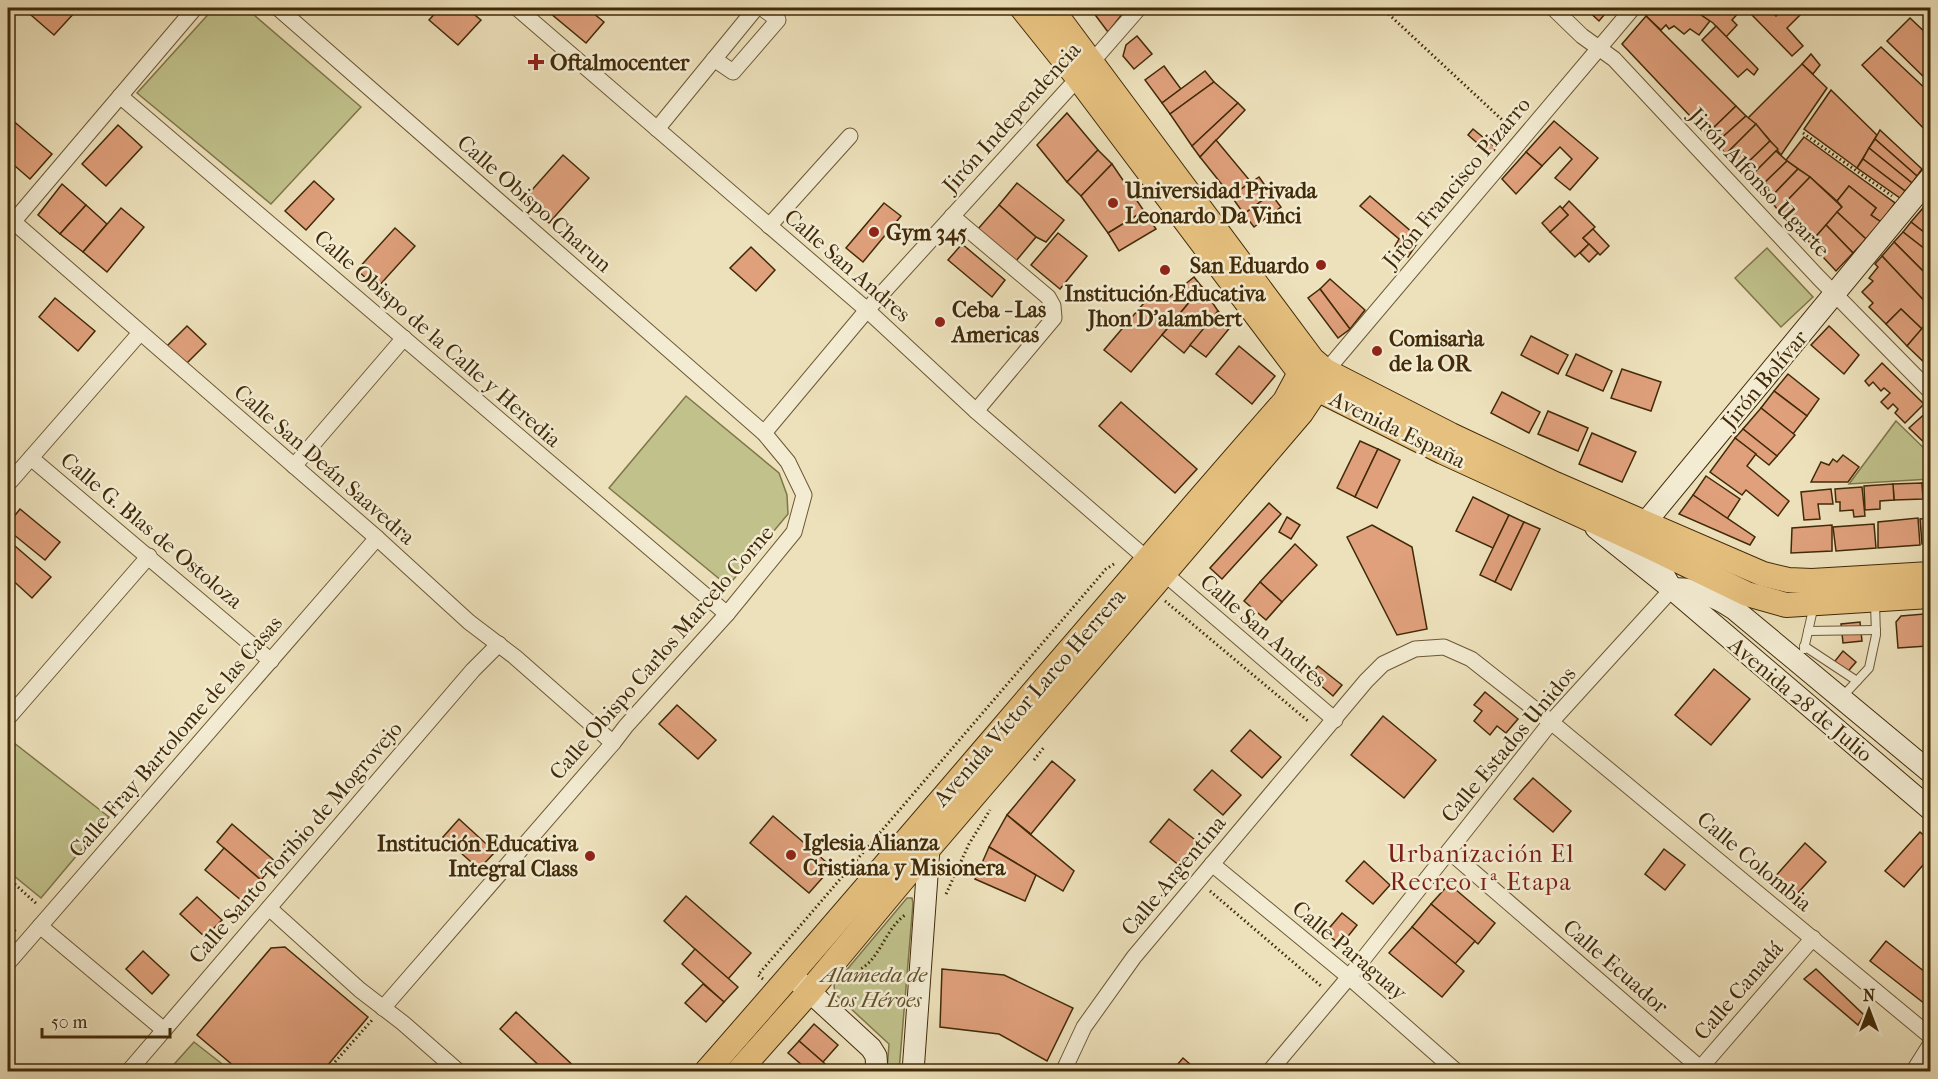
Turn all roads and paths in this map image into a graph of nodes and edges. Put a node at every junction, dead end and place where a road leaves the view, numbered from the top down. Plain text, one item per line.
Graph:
1 (195, 8) edge
2 (278, 8) edge
3 (518, 8) edge
4 (756, 8) edge
5 (762, 8) edge
6 (1022, 8) edge
7 (1051, 8) edge
8 (1139, 8) edge
9 (1382, 8) edge
10 (1553, 8) edge
11 (1633, 8) edge
12 (1599, 48) junction
13 (714, 59) junction
14 (1085, 70) junction
15 (120, 96) junction
16 (657, 129) junction
17 (1513, 130) dead end
18 (1803, 133) dead end
19 (850, 136) dead end
20 (1930, 178) edge
21 (1906, 207) junction
22 (952, 216) junction
23 (9, 222) edge
24 (770, 226) junction
25 (1835, 293) junction
26 (867, 310) junction
27 (140, 333) junction
28 (404, 338) junction
29 (1315, 378) junction
30 (1930, 391) edge
31 (976, 411) junction
32 (764, 433) junction
33 (31, 458) junction
34 (294, 466) junction
35 (8, 484) edge
36 (1579, 514) junction
37 (1645, 534) junction
38 (377, 538) junction
39 (148, 556) junction
40 (1114, 564) dead end
41 (1155, 566) junction
42 (1930, 573) edge
43 (1672, 589) junction
44 (1930, 596) edge
45 (1875, 599) junction
46 (1159, 602) junction
47 (1814, 604) junction
48 (1786, 605) junction
49 (727, 614) junction
50 (1758, 628) junction
51 (1876, 630) junction
52 (1808, 631) junction
53 (499, 644) junction
54 (1802, 655) junction
55 (271, 661) junction
56 (1857, 681) junction
57 (1842, 698) junction
58 (8, 718) edge
59 (1822, 718) junction
60 (1335, 720) junction
61 (1308, 721) dead end
62 (1551, 722) junction
63 (1048, 742) dead end
64 (613, 743) junction
65 (1034, 760) dead end
66 (1930, 772) edge
67 (997, 803) dead end
68 (1930, 809) edge
69 (929, 848) junction
70 (1449, 851) junction
71 (1212, 864) junction
72 (8, 878) edge
73 (1194, 885) junction
74 (925, 907) junction
75 (269, 908) junction
76 (45, 920) junction
77 (1813, 938) junction
78 (8, 963) edge
79 (1349, 977) junction
80 (784, 983) junction
81 (1333, 996) junction
82 (816, 998) junction
83 (383, 1008) junction
84 (164, 1030) junction
85 (1930, 1036) edge
86 (1930, 1045) edge
87 (1698, 1070) edge
88 (128, 1071) edge
89 (326, 1071) edge
90 (459, 1071) edge
91 (706, 1071) edge
92 (738, 1071) edge
93 (877, 1071) edge
94 (913, 1071) edge
95 (1063, 1071) edge
96 (1269, 1071) edge
97 (1456, 1071) edge
98 (1913, 1071) edge

1 - 15 street
2 - 32 street, Calle Obispo Charun
3 - 16 street, Calle San Andres
4 - 13 street
5 - 13 street
6 - 14 main road, Avenida España
7 - 14 main road, Avenida España
8 - 14 street, Jirón Independencia
9 - 17 path
10 - 12 street, Jirón Alfonso Ugarte
11 - 12 street, Jirón Francisco Pizarro
12 - 25 street, Jirón Alfonso Ugarte
12 - 29 street, Jirón Francisco Pizarro
13 - 16 street
14 - 22 street, Jirón Independencia
14 - 29 main road, Avenida España
15 - 23 street
15 - 28 street, Calle Obispo de la Calle y Heredia
16 - 24 street, Calle San Andres
18 - 21 path
19 - 24 street
20 - 21 main road, Jirón Bolívar
21 - 25 main road, Jirón Bolívar
22 - 26 street, Jirón Independencia
22 - 31 street
23 - 27 street, Calle San Deán Saavedra
24 - 26 street, Calle San Andres
25 - 30 street, Jirón Alfonso Ugarte
25 - 37 main road, Jirón Bolívar
26 - 31 street, Calle San Andres
26 - 32 street
27 - 33 street
27 - 34 street, Calle San Deán Saavedra
28 - 34 street
28 - 49 street, Calle Obispo de la Calle y Heredia
29 - 36 main road, Avenida España
29 - 37 main road, Avenida España
29 - 41 main road, Avenida Víctor Larco Herrera
31 - 41 street, Calle San Andres
32 - 49 street, Calle Obispo Carlos Marcelo Corne
33 - 35 street
33 - 39 street, Calle G. Blas de Ostoloza
34 - 38 street, Calle San Deán Saavedra
36 - 37 main road, Avenida España
36 - 43 main road, Avenida 28 de Julio
37 - 42 main road, Avenida España
37 - 43 main road
37 - 48 main road, Avenida España
38 - 53 street, Calle San Deán Saavedra
38 - 55 street, Calle Fray Bartolome de las Casas
39 - 55 street, Calle G. Blas de Ostoloza
39 - 58 street
40 - 80 path
41 - 46 main road, Avenida Víctor Larco Herrera
41 - 60 street, Calle San Andres
41 - 80 main road, Avenida Víctor Larco Herrera
43 - 50 main road, Avenida 28 de Julio
43 - 59 main road, Avenida 28 de Julio
43 - 62 street, Calle Estados Unidos
44 - 45 main road, Avenida España
45 - 47 main road, Avenida España
45 - 51 lane
46 - 61 path
46 - 69 main road, Avenida Víctor Larco Herrera
47 - 48 main road, Avenida España
47 - 52 lane
48 - 50 main road
49 - 64 street, Calle Obispo Carlos Marcelo Corne
50 - 54 main road, Avenida 28 de Julio
51 - 52 lane
51 - 56 lane
52 - 54 lane
53 - 64 street, Calle San Deán Saavedra
53 - 75 street, Calle Santo Toribio de Mogrovejo
54 - 56 lane
54 - 57 main road, Avenida 28 de Julio
55 - 76 street, Calle Fray Bartolome de las Casas
56 - 57 lane
57 - 59 main road
57 - 66 main road, Avenida 28 de Julio
59 - 68 main road, Avenida 28 de Julio
60 - 62 street, Calle Argentina
60 - 71 street, Calle Argentina
62 - 70 street, Calle Estados Unidos
62 - 77 street, Calle Colombia
63 - 65 path
64 - 83 street, Calle Obispo Carlos Marcelo Corne
67 - 74 path
69 - 74 main road
69 - 82 main road, Avenida Víctor Larco Herrera
70 - 79 street, Calle Estados Unidos
70 - 87 street, Calle Ecuador
71 - 73 street, Calle Argentina
71 - 79 street, Calle Paraguay
72 - 76 path
73 - 81 path
73 - 95 street, Calle Argentina
74 - 82 path
74 - 94 main road
75 - 83 street
75 - 84 street, Calle Santo Toribio de Mogrovejo
76 - 78 street, Calle Fray Bartolome de las Casas
76 - 84 street
77 - 85 street, Calle Colombia
77 - 87 street, Calle Canadá
79 - 81 street, Calle Estados Unidos
79 - 97 street, Calle Paraguay
80 - 82 main road
80 - 91 main road, Avenida Víctor Larco Herrera
81 - 96 street, Calle Estados Unidos
82 - 92 main road, Avenida Víctor Larco Herrera
82 - 93 main road
83 - 89 path
83 - 90 street
84 - 88 street, Calle Santo Toribio de Mogrovejo
86 - 98 street

